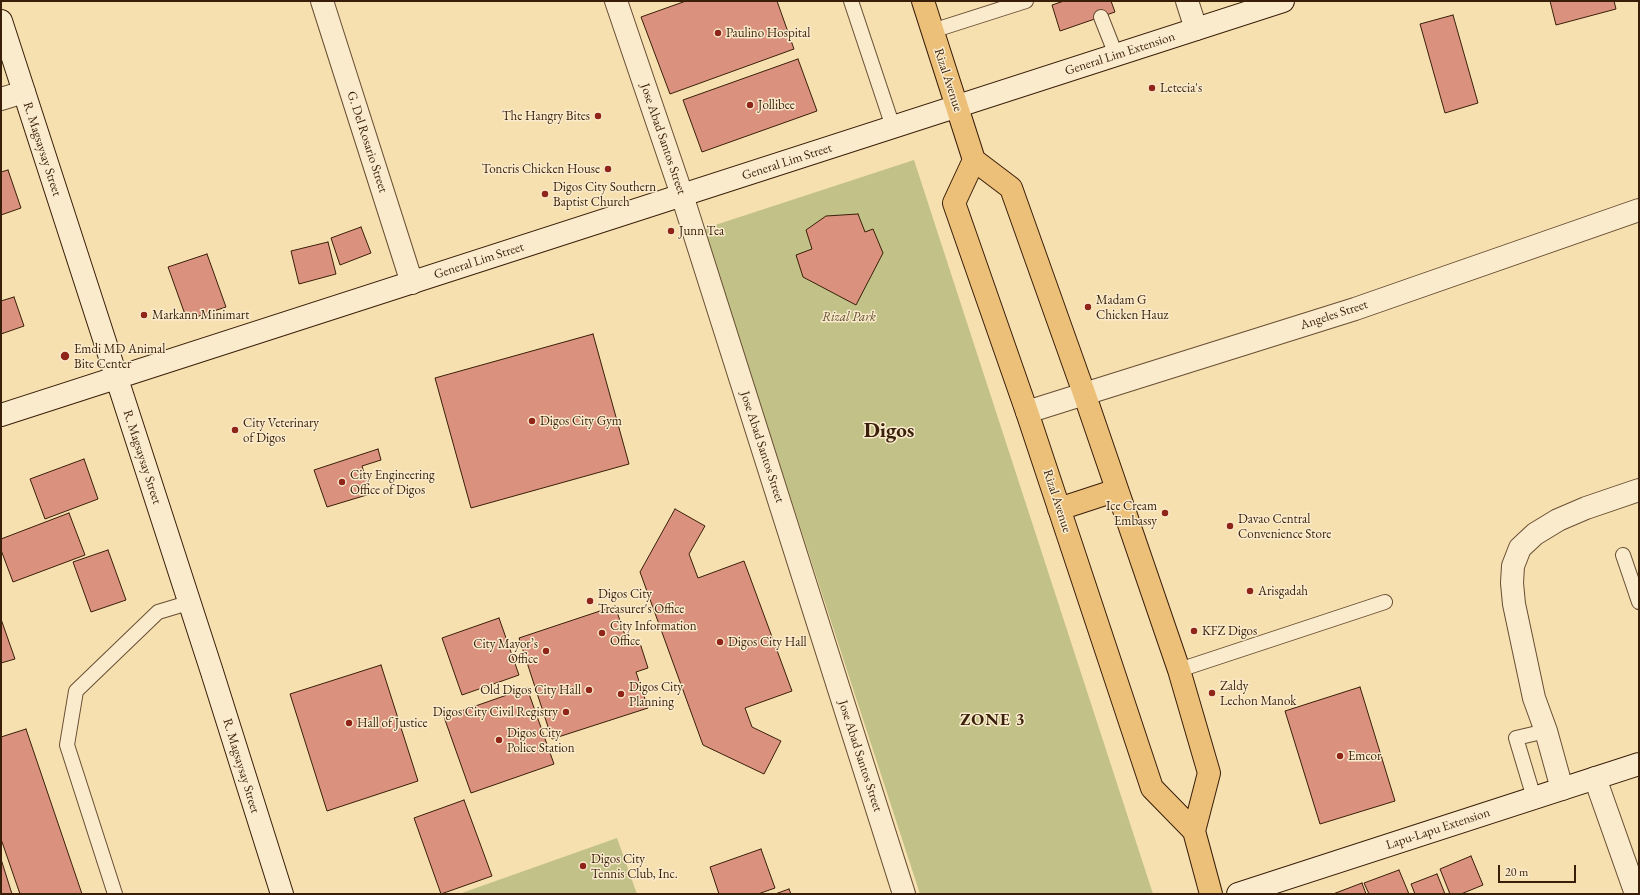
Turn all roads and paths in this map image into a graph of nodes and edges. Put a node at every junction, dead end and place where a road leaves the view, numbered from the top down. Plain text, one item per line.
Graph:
1 (322, 1) edge
2 (616, 1) edge
3 (851, 1) edge
4 (923, 1) edge
5 (1026, 1) edge
6 (1187, 1) edge
7 (1283, 1) edge
8 (1101, 17) dead end
9 (1, 21) edge
10 (1196, 29) junction
11 (932, 31) junction
12 (1116, 55) junction
13 (24, 92) junction
14 (1, 99) edge
15 (957, 107) junction
16 (893, 127) junction
17 (974, 160) junction
18 (682, 195) junction
19 (1639, 210) edge
20 (412, 283) junction
21 (116, 378) junction
22 (1084, 393) junction
23 (1027, 412) junction
24 (1, 415) edge
25 (1117, 490) junction
26 (1639, 490) edge
27 (1059, 509) junction
28 (1623, 555) dead end
29 (1385, 602) dead end
30 (1639, 602) edge
31 (188, 603) junction
32 (1179, 670) junction
33 (1546, 731) junction
34 (1639, 764) edge
35 (1596, 778) junction
36 (1562, 789) junction
37 (1534, 798) junction
38 (1194, 831) junction
39 (115, 894) edge
40 (282, 894) edge
41 (904, 894) edge
42 (1211, 894) edge
43 (1238, 894) edge
44 (1636, 894) edge

1 - 20 street, G. Del Rosario Street
2 - 18 street, Jose Abad Santos Street
3 - 16 lane
4 - 11 main road, Rizal Avenue
5 - 11 lane
6 - 10 street
7 - 10 street, General Lim Extension
8 - 12 lane
9 - 13 street, R. Magsaysay Street
10 - 12 street, General Lim Extension
11 - 15 main road, Rizal Avenue
12 - 15 street, General Lim Extension
13 - 14 street
13 - 21 street, R. Magsaysay Street
15 - 16 street, General Lim Street
15 - 17 main road, Rizal Avenue
16 - 18 street, General Lim Street
17 - 22 main road
17 - 23 main road, Rizal Avenue
18 - 20 street, General Lim Street
18 - 41 street, Jose Abad Santos Street
19 - 22 street, Angeles Street
20 - 21 street, General Lim Street
21 - 24 street, General Lim Street
21 - 31 street, R. Magsaysay Street
22 - 23 street, Angeles Street
22 - 25 main road
23 - 27 main road, Rizal Avenue
25 - 27 main road
25 - 32 main road
26 - 33 street
27 - 38 main road, Rizal Avenue
28 - 30 lane
29 - 32 lane
31 - 39 lane
31 - 40 street, R. Magsaysay Street
32 - 38 main road
33 - 36 street
33 - 37 lane
34 - 35 street, Lapu-Lapu Extension
35 - 36 street, Lapu-Lapu Extension
35 - 44 street
36 - 37 street, Lapu-Lapu Extension
37 - 43 street, Lapu-Lapu Extension
38 - 42 main road, Rizal Avenue

